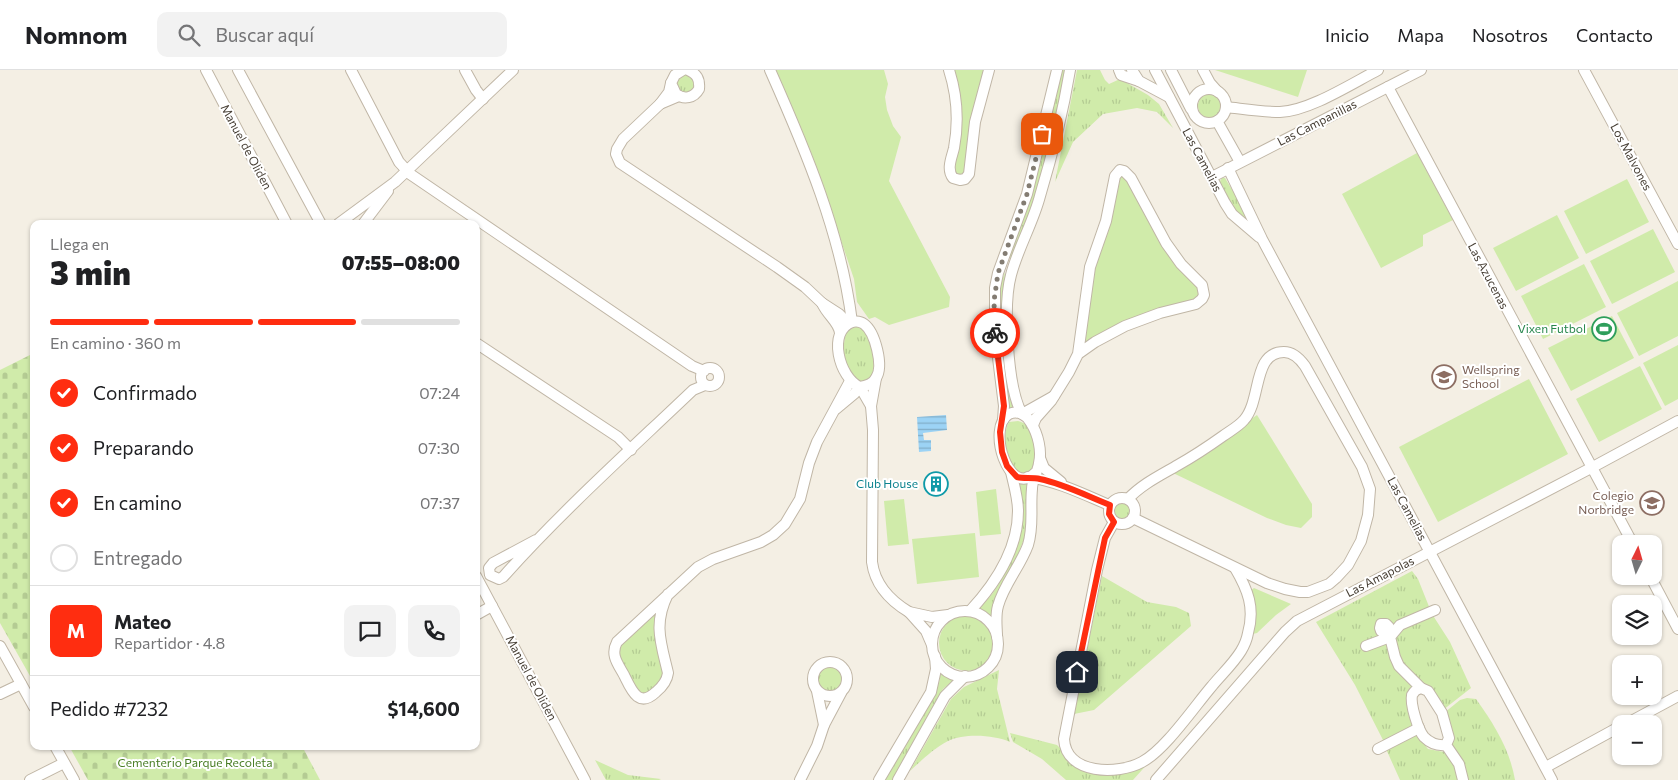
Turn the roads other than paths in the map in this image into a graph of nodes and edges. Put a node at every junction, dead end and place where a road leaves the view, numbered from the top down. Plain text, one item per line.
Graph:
1 (206, 70) edge
2 (238, 70) edge
3 (351, 70) edge
4 (465, 70) edge
5 (513, 70) edge
6 (683, 70) edge
7 (688, 70) edge
8 (770, 70) edge
9 (949, 70) edge
10 (989, 70) edge
11 (1057, 70) edge
12 (1070, 70) edge
13 (1119, 70) edge
14 (1155, 70) edge
15 (1171, 70) edge
16 (1203, 70) edge
17 (1378, 70) edge
18 (1421, 70) edge
19 (1584, 70) edge
20 (1134, 73) edge
21 (671, 83) junction
22 (1388, 87) junction
23 (1218, 92) junction
24 (679, 96) junction
25 (1169, 97) junction
26 (483, 99) junction
27 (660, 104) junction
28 (1226, 107) junction
29 (1193, 112) junction
30 (1217, 121) junction
31 (1240, 162) junction
32 (1228, 168) junction
33 (407, 171) junction
34 (1212, 177) junction
35 (395, 182) junction
36 (285, 220) edge
37 (319, 220) edge
38 (343, 220) edge
39 (366, 220) edge
40 (479, 220) edge
41 (480, 221) edge
42 (1262, 239) junction
43 (1678, 244) edge
44 (1002, 261) junction
45 (1014, 265) junction
46 (822, 303) junction
47 (850, 322) junction
48 (840, 333) junction
49 (480, 346) edge
50 (1078, 354) junction
51 (704, 371) junction
52 (876, 378) junction
53 (850, 381) junction
54 (704, 385) junction
55 (860, 387) junction
56 (1054, 396) junction
57 (871, 406) junction
58 (836, 408) junction
59 (1022, 414) junction
60 (1003, 420) junction
61 (1678, 421) edge
62 (1032, 425) junction
63 (631, 450) junction
64 (1040, 458) junction
65 (1591, 468) junction
66 (1011, 472) junction
67 (1032, 476) junction
68 (1070, 488) junction
69 (1128, 499) junction
70 (1110, 505) junction
71 (1133, 518) junction
72 (1114, 522) junction
73 (1628, 535) edge
74 (536, 540) junction
75 (1430, 551) junction
76 (1235, 568) junction
77 (480, 584) edge
78 (1655, 585) edge
79 (668, 594) junction
80 (492, 606) junction
81 (1435, 610) dead end
82 (970, 611) junction
83 (909, 612) junction
84 (480, 613) edge
85 (951, 614) junction
86 (1678, 629) edge
87 (1390, 636) junction
88 (997, 637) junction
89 (0, 646) edge
90 (1366, 646) dead end
91 (933, 651) junction
92 (965, 676) junction
93 (21, 684) junction
94 (1420, 688) junction
95 (817, 691) junction
96 (842, 693) junction
97 (0, 694) edge
98 (1678, 696) edge
99 (30, 700) edge
100 (1643, 715) edge
101 (824, 726) junction
102 (1419, 728) junction
103 (1612, 731) edge
104 (1446, 746) junction
105 (1378, 749) dead end
106 (57, 750) edge
107 (64, 762) junction
108 (1546, 767) junction
109 (805, 770) junction
110 (30, 780) edge
111 (74, 780) edge
112 (585, 780) edge
113 (792, 780) edge
114 (800, 780) edge
115 (879, 780) edge
116 (898, 780) edge
117 (1156, 780) edge
118 (1463, 780) edge
119 (1552, 780) edge

1 - 36 street, Manuel de Oliden
2 - 37 street
3 - 33 street
4 - 26 street
5 - 26 street
6 - 21 street
7 - 24 street
8 - 47 street
9 - 10 street
11 - 44 street
12 - 45 street
13 - 20 street
14 - 25 street, Las Camelias
15 - 29 street
16 - 23 street
17 - 28 street
18 - 22 street, Las Campanillas
19 - 43 street, Los Malvones
20 - 25 street
21 - 24 street
21 - 27 street
22 - 31 street, Las Campanillas
22 - 65 street, Las Azucenas
23 - 28 street
23 - 29 street
24 - 27 street
25 - 34 street, Las Camelias
26 - 33 street
27 - 46 street
28 - 30 street
29 - 30 street
30 - 31 street
31 - 32 street, Las Campanillas
32 - 34 street, Las Campanillas
32 - 42 street, Las Camelias
33 - 35 street
33 - 40 street
34 - 42 street, Las Camelias
35 - 38 street
35 - 39 street
41 - 51 street
42 - 75 street, Las Camelias
44 - 45 street
44 - 60 street
45 - 59 street
46 - 47 street
46 - 48 street
47 - 48 street
47 - 52 street
48 - 53 street
49 - 63 street
50 - 50 street
50 - 56 street
51 - 54 street
51 - 54 street
52 - 55 street
52 - 57 street
53 - 55 street
53 - 58 street
54 - 63 street
55 - 57 street
55 - 58 street
56 - 59 street
56 - 62 street
57 - 83 street
58 - 79 street
59 - 60 street
59 - 62 street
60 - 66 street
61 - 65 street, Las Amapolas
62 - 64 street
63 - 74 street
64 - 67 street
64 - 68 street
65 - 73 street, Las Azucenas
65 - 75 street, Las Amapolas
66 - 67 street
66 - 82 street
67 - 68 street
67 - 88 street
68 - 70 street
69 - 70 street
69 - 71 street
69 - 76 street
70 - 72 street
71 - 72 street
71 - 76 street
72 - 76 street
74 - 74 street
75 - 108 street, Las Camelias
75 - 117 street, Las Amapolas
77 - 80 street, Manuel de Oliden
78 - 86 street
79 - 79 street
80 - 84 street
80 - 112 street, Manuel de Oliden
81 - 87 street
82 - 85 street
82 - 88 street
83 - 85 street
83 - 91 street
85 - 91 street
87 - 90 street
87 - 94 street
88 - 92 street
89 - 93 street
91 - 92 street
91 - 115 street
92 - 116 street
93 - 97 street
93 - 99 street
94 - 102 street
94 - 104 street
95 - 96 street
95 - 96 street
95 - 101 street
96 - 101 street
98 - 100 street
101 - 109 street
102 - 104 street
102 - 105 street
103 - 108 street
104 - 118 street
106 - 107 street
107 - 110 street
107 - 111 street
108 - 119 street, Las Camelias
109 - 113 street
109 - 114 street

